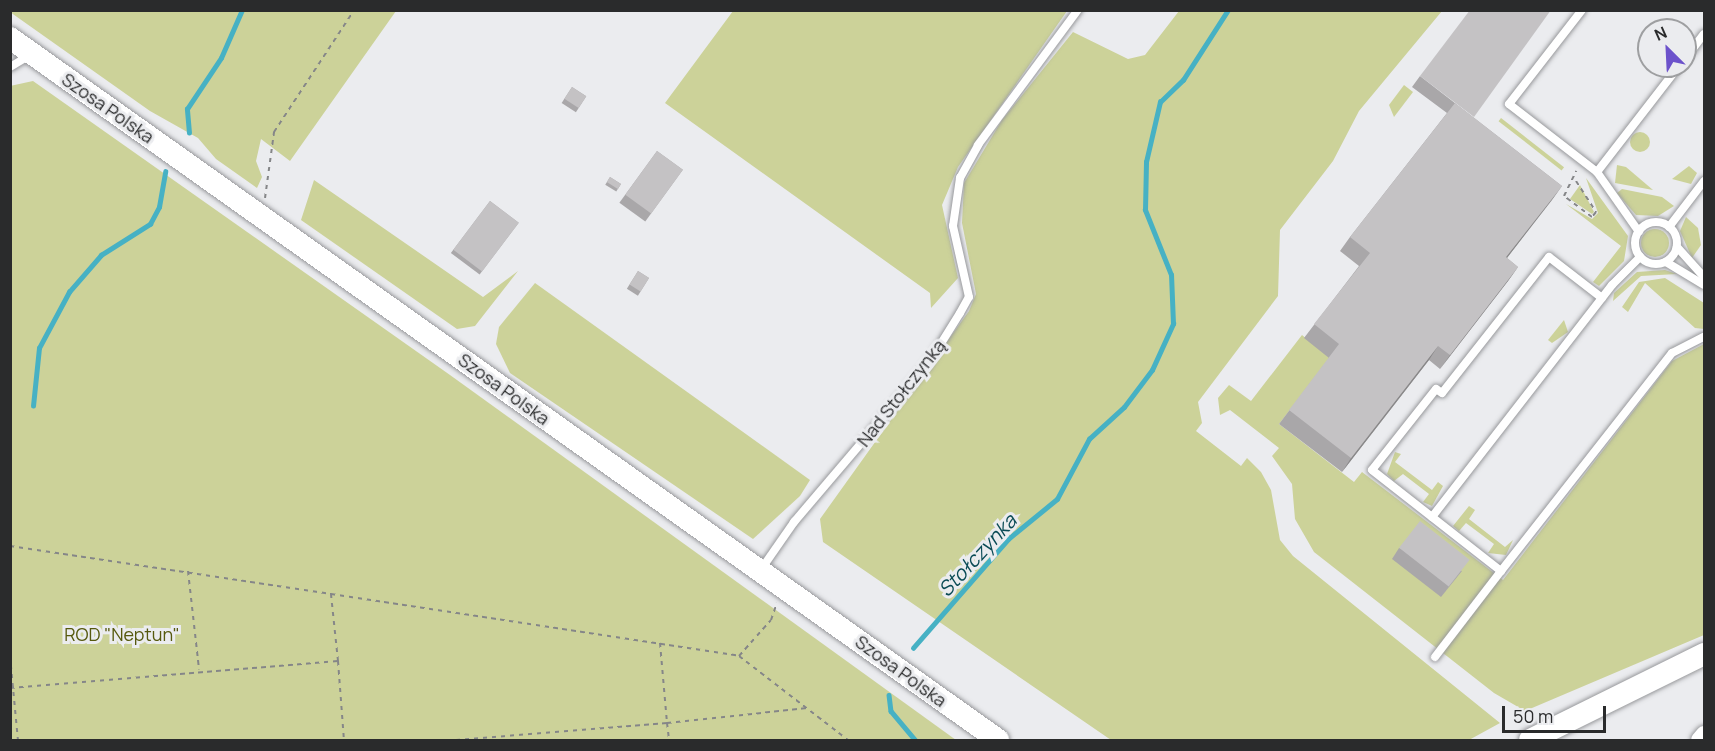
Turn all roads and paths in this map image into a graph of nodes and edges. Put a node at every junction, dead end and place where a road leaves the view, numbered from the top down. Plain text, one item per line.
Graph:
1 (354, 10) edge
2 (1077, 10) edge
3 (1581, 10) edge
4 (10, 38) edge
5 (32, 53) junction
6 (10, 67) edge
7 (1670, 78) edge
8 (1584, 162) junction
9 (1597, 172) junction
10 (1576, 181) junction
11 (1704, 181) edge
12 (258, 214) junction
13 (1669, 227) junction
14 (1639, 232) junction
15 (1677, 247) junction
16 (1640, 257) junction
17 (1666, 262) junction
18 (1704, 277) edge
19 (1704, 285) edge
20 (1602, 298) junction
21 (1704, 337) edge
22 (1432, 517) junction
23 (10, 546) edge
24 (188, 571) junction
25 (1501, 571) junction
26 (760, 572) junction
27 (332, 594) junction
28 (779, 596) dead end
29 (660, 643) junction
30 (1704, 654) edge
31 (10, 656) edge
32 (739, 656) junction
33 (1435, 657) dead end
34 (338, 661) junction
35 (199, 669) junction
36 (12, 688) edge
37 (807, 708) junction
38 (667, 723) junction
39 (1704, 734) edge
40 (1543, 738) edge
41 (848, 740) edge
42 (18, 741) edge
43 (344, 741) edge
44 (456, 741) edge
45 (669, 741) edge
46 (998, 741) edge
47 (1699, 741) edge

1 - 12 path
2 - 26 lane, Nad Stołczynką
3 - 8 lane
4 - 5 street, Szosa Polska
5 - 6 lane
5 - 12 street, Szosa Polska
7 - 9 lane
8 - 9 lane
8 - 10 path
9 - 14 lane
10 - 10 path
11 - 13 lane
12 - 26 street, Szosa Polska
13 - 14 lane
13 - 15 lane
14 - 16 lane
15 - 17 lane
15 - 18 lane
16 - 17 lane
16 - 20 lane
17 - 19 lane
20 - 22 lane
20 - 22 lane
21 - 25 lane
22 - 25 lane
23 - 24 path
24 - 27 path
24 - 35 path
25 - 33 lane
26 - 46 street, Szosa Polska
27 - 29 path
27 - 34 path
28 - 32 path
29 - 32 path
29 - 38 path
30 - 40 street
31 - 36 path
32 - 37 path
34 - 35 path
34 - 43 path
35 - 36 path
36 - 42 path
37 - 38 path
37 - 41 path
38 - 44 path
38 - 45 path
39 - 47 street

